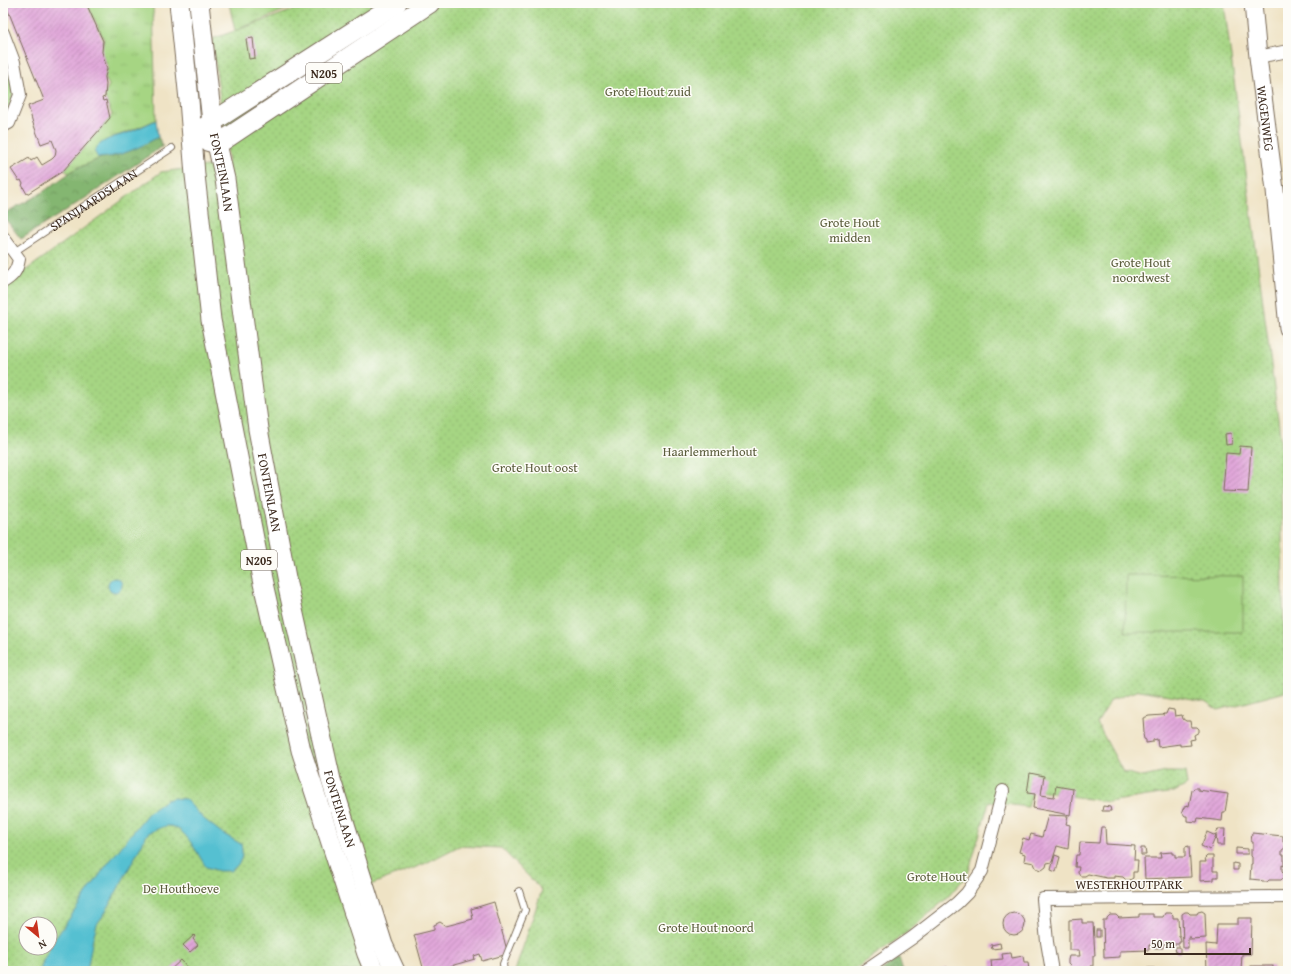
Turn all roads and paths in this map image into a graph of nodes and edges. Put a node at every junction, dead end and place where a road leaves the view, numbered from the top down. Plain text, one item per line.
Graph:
1 (179, 3) edge
2 (199, 3) edge
3 (397, 3) edge
4 (430, 3) edge
5 (1253, 3) edge
6 (3, 33) edge
7 (1288, 51) edge
8 (1258, 57) junction
9 (212, 122) junction
10 (3, 126) edge
11 (192, 137) junction
12 (218, 144) junction
13 (172, 148) dead end
14 (1283, 221) edge
15 (3, 237) edge
16 (17, 256) junction
17 (3, 282) edge
18 (1288, 328) edge
19 (1003, 791) dead end
20 (519, 891) dead end
21 (1288, 897) edge
22 (374, 971) edge
23 (395, 971) edge
24 (504, 971) edge
25 (864, 971) edge
26 (1052, 971) edge

1 - 11 main road, FONTEINLAAN
2 - 9 main road, FONTEINLAAN
3 - 9 main road, N205
4 - 12 main road, N205
5 - 8 street, WAGENWEG
6 - 10 street
7 - 8 street
8 - 14 street, WAGENWEG
9 - 11 main road, N205
9 - 12 main road, FONTEINLAAN / N205
11 - 12 main road
11 - 22 main road, FONTEINLAAN / N205
12 - 23 main road, FONTEINLAAN / N205
13 - 16 lane, SPANJAARDSLAAN
14 - 18 street, WAGENWEG
15 - 16 street
16 - 17 street, SPANJAARDSLAAN
19 - 25 street
20 - 24 lane
21 - 26 street, WESTERHOUTPARK

